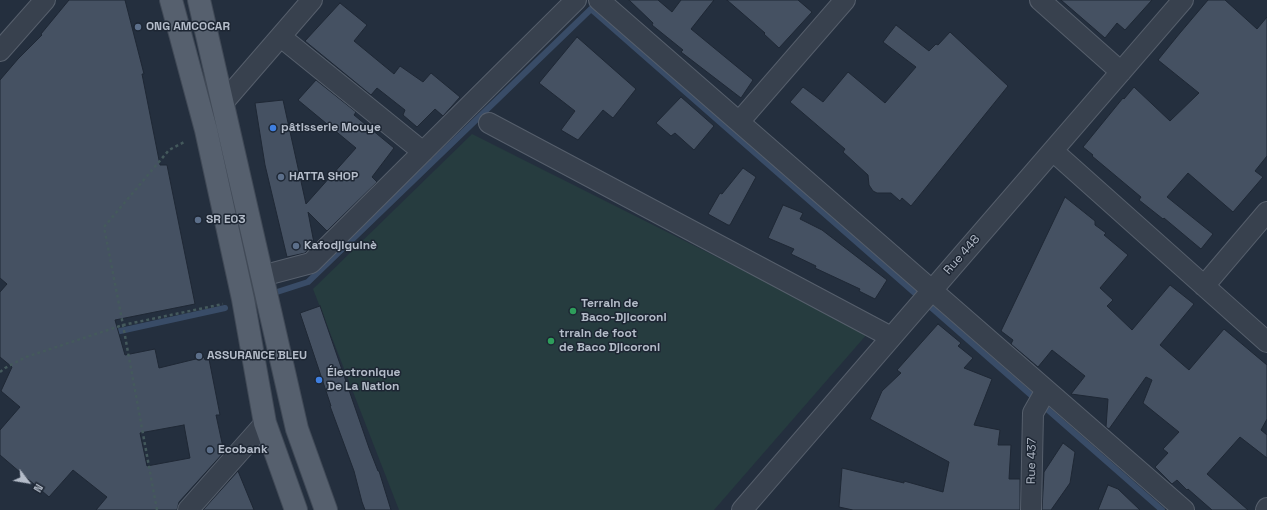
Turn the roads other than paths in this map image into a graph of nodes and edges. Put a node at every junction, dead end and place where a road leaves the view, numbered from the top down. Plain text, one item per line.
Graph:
1 (45, 0) edge
2 (171, 0) edge
3 (199, 0) edge
4 (312, 0) edge
5 (576, 0) edge
6 (599, 0) edge
7 (845, 0) edge
8 (1040, 0) edge
9 (1183, 0) edge
10 (281, 37) junction
11 (0, 51) edge
12 (1121, 72) junction
13 (222, 104) junction
14 (739, 122) junction
15 (489, 123) dead end
16 (1053, 150) junction
17 (423, 152) junction
18 (1267, 212) edge
19 (262, 276) junction
20 (1204, 286) junction
21 (931, 289) junction
22 (891, 337) junction
23 (1267, 342) edge
24 (1041, 400) junction
25 (265, 422) junction
26 (188, 510) edge
27 (296, 510) edge
28 (326, 510) edge
29 (742, 510) edge
30 (1031, 510) edge
31 (1184, 510) edge

1 - 11 street
2 - 25 main road
3 - 13 main road
4 - 10 street
5 - 17 street
6 - 14 street
7 - 14 street
8 - 12 street
9 - 12 street, Rue 448
10 - 13 street
10 - 17 street
12 - 16 street, Rue 448
13 - 19 main road
14 - 21 street
15 - 22 street
16 - 20 street
16 - 21 street, Rue 448
17 - 19 street
18 - 20 street
19 - 28 main road
20 - 23 street
21 - 22 street, Rue 448
21 - 24 street
22 - 29 street, Rue 448
24 - 30 street, Rue 437
24 - 31 street
25 - 26 street
25 - 27 main road

